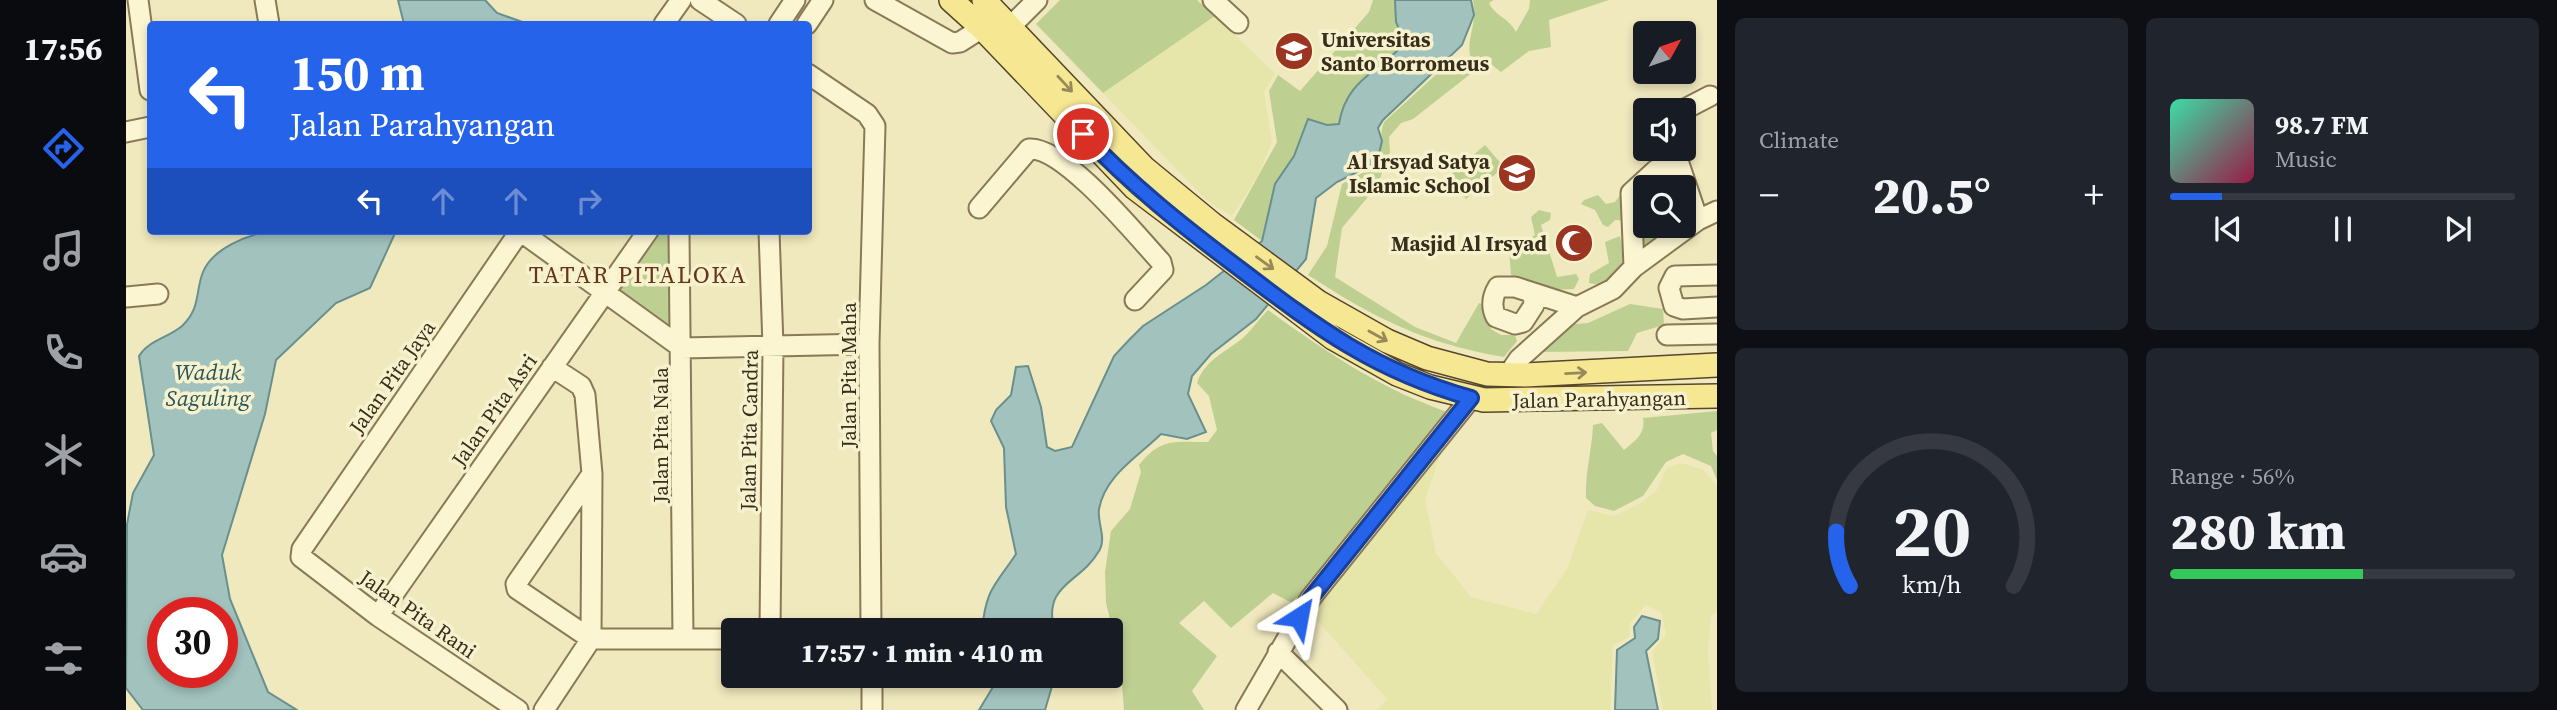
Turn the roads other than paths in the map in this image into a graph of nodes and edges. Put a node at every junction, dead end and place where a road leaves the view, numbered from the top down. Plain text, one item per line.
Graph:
1 (138, 0) edge
2 (265, 0) edge
3 (681, 0) edge
4 (700, 0) edge
5 (795, 0) edge
6 (822, 0) edge
7 (875, 0) edge
8 (951, 0) edge
9 (984, 0) edge
10 (1037, 0) edge
11 (1213, 0) edge
12 (269, 21) edge
13 (666, 21) edge
14 (732, 21) edge
15 (781, 21) edge
16 (809, 21) edge
17 (1238, 23) dead end
18 (1011, 26) junction
19 (982, 28) junction
20 (1034, 67) junction
21 (147, 68) edge
22 (812, 77) edge
23 (1710, 96) dead end
24 (1696, 103) edge
25 (147, 128) edge
26 (126, 132) edge
27 (1102, 154) junction
28 (1668, 161) edge
29 (1679, 161) edge
30 (1078, 173) junction
31 (979, 208) dead end
32 (1710, 217) edge
33 (1209, 234) junction
34 (517, 235) edge
35 (526, 235) edge
36 (645, 235) edge
37 (679, 235) edge
38 (769, 235) edge
39 (1634, 267) junction
40 (1717, 275) edge
41 (606, 291) junction
42 (1532, 293) dead end
43 (158, 294) dead end
44 (126, 297) edge
45 (1135, 300) dead end
46 (1577, 307) junction
47 (1717, 307) edge
48 (1312, 311) junction
49 (1717, 334) edge
50 (1667, 335) dead end
51 (869, 344) junction
52 (773, 346) junction
53 (682, 348) junction
54 (1717, 365) edge
55 (552, 368) junction
56 (1497, 374) junction
57 (1717, 396) edge
58 (1478, 399) junction
59 (592, 474) junction
60 (302, 549) joint
61 (378, 616) junction
62 (770, 618) edge
63 (871, 618) edge
64 (591, 639) junction
65 (683, 639) junction
66 (721, 639) edge
67 (1278, 652) junction
68 (872, 688) edge
69 (1325, 706) edge
70 (518, 710) edge
71 (544, 710) edge
72 (872, 710) edge
73 (1245, 710) edge

1 - 21 street
2 - 12 street
3 - 13 street
4 - 14 street
5 - 15 street
6 - 16 street
7 - 19 street
8 - 19 main road, Jalan Parahyangan
9 - 18 main road, Jalan Parahyangan
10 - 18 street
11 - 17 street
18 - 20 main road, Jalan Parahyangan
19 - 20 main road, Jalan Parahyangan
20 - 27 main road, Jalan Parahyangan
20 -> 33 main road, Jalan Parahyangan
22 - 51 street, Jalan Pita Maha
23 - 24 street
25 - 26 street
27 - 30 street
27 - 33 main road, Jalan Parahyangan
28 - 39 street
29 - 32 street
30 - 31 street
30 - 45 street
32 - 39 street
33 - 48 main road, Jalan Parahyangan
34 - 60 street, Jalan Pita Jaya
35 - 41 street
36 - 41 street, Jalan Pita Asri
37 - 53 street, Jalan Pita Nala
38 - 52 street, Jalan Pita Candra
39 - 46 street
40 - 47 street
41 - 53 street
41 - 55 street, Jalan Pita Asri
42 - 46 street
43 - 44 street
46 - 56 street
48 -> 56 main road, Jalan Parahyangan
48 - 58 main road, Jalan Parahyangan
49 - 50 street
51 - 52 street
51 - 63 street, Jalan Pita Maha
52 - 53 street
52 - 62 street, Jalan Pita Candra
53 - 65 street, Jalan Pita Nala
56 -> 54 main road, Jalan Parahyangan
55 - 59 street
55 - 61 street, Jalan Pita Asri
56 - 58 main road
57 - 58 main road, Jalan Parahyangan
58 - 67 street
59 - 64 street
59 - 64 street
60 - 61 street, Jalan Pita Rani
61 - 70 street, Jalan Pita Rani
64 - 65 street
64 - 71 street
65 - 66 street
67 - 69 street
67 - 73 street
68 - 72 street

